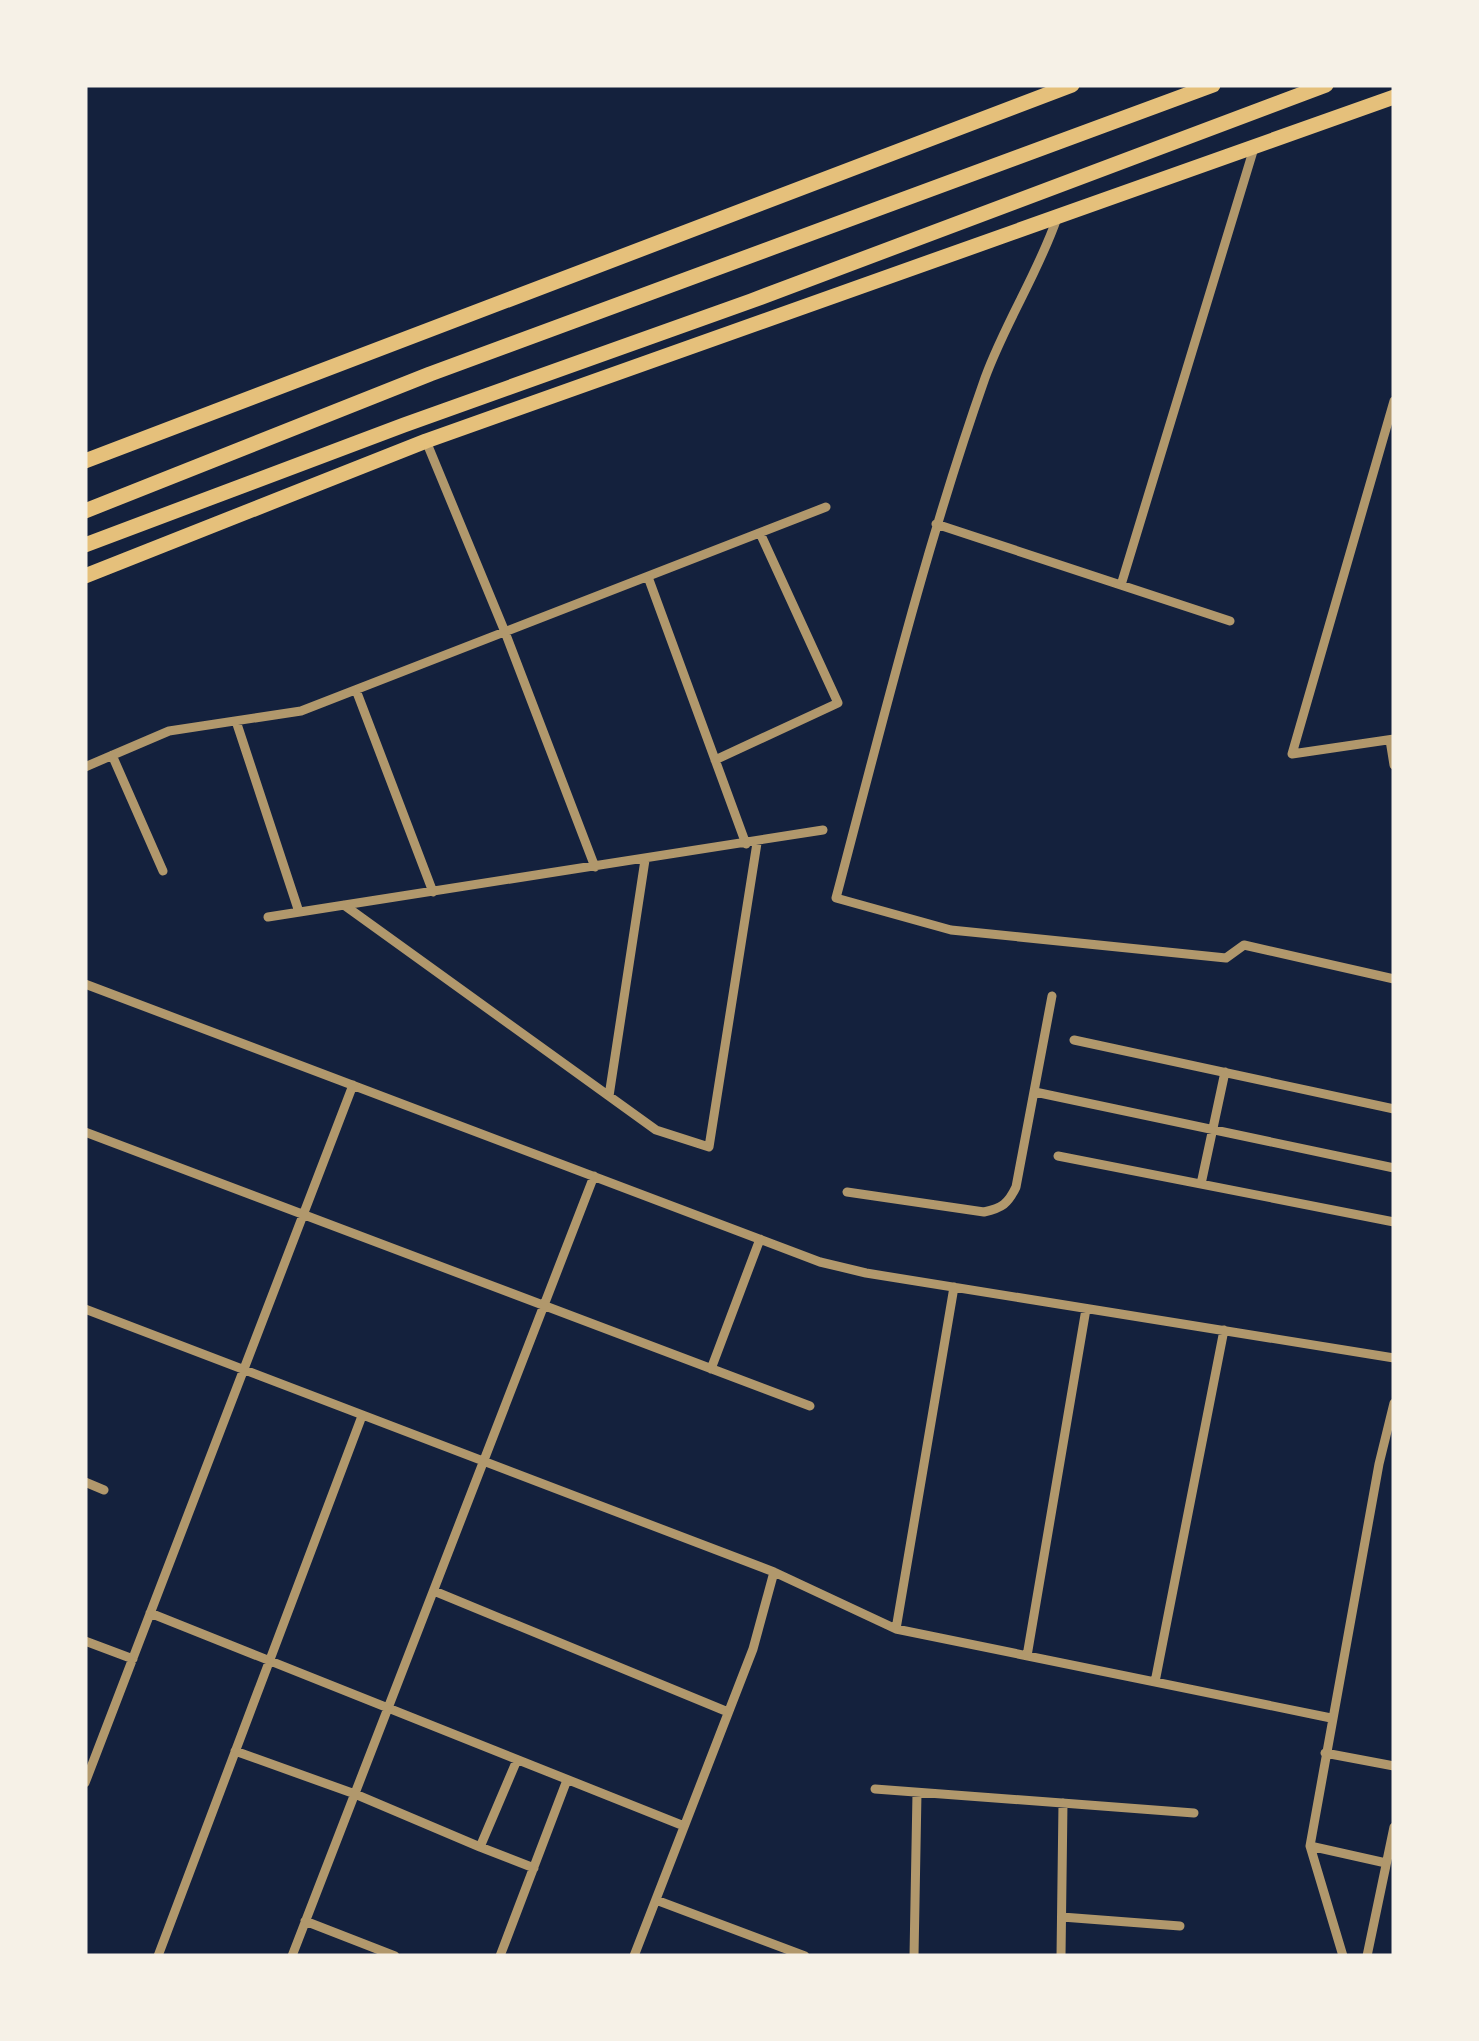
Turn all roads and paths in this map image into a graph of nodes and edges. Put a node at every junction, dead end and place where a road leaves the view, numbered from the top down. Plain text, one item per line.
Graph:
1 (1072, 85) edge
2 (1212, 85) edge
3 (1326, 85) edge
4 (1394, 98) edge
5 (1254, 148) junction
6 (1057, 218) junction
7 (1394, 401) edge
8 (426, 441) junction
9 (85, 461) edge
10 (826, 507) dead end
11 (85, 511) edge
12 (936, 524) junction
13 (760, 532) junction
14 (85, 545) edge
15 (85, 576) edge
16 (648, 576) junction
17 (1121, 585) junction
18 (1230, 621) dead end
19 (505, 632) junction
20 (356, 690) junction
21 (236, 721) junction
22 (1392, 739) edge
23 (112, 755) junction
24 (715, 760) junction
25 (1394, 765) edge
26 (85, 766) edge
27 (824, 830) dead end
28 (751, 844) junction
29 (645, 860) junction
30 (595, 867) junction
31 (162, 871) dead end
32 (433, 892) junction
33 (344, 906) junction
34 (299, 912) junction
35 (268, 917) dead end
36 (1394, 978) edge
37 (85, 984) edge
38 (1052, 996) dead end
39 (1074, 1040) dead end
40 (1225, 1072) junction
41 (353, 1086) junction
42 (1034, 1092) junction
43 (609, 1096) junction
44 (1394, 1108) edge
45 (1213, 1130) junction
46 (85, 1132) edge
47 (1058, 1156) dead end
48 (1394, 1168) edge
49 (594, 1176) junction
50 (1201, 1184) junction
51 (848, 1192) dead end
52 (303, 1215) junction
53 (1394, 1222) edge
54 (760, 1239) junction
55 (954, 1287) junction
56 (544, 1306) junction
57 (1086, 1308) junction
58 (85, 1309) edge
59 (1224, 1330) junction
60 (1394, 1358) edge
61 (711, 1369) junction
62 (243, 1370) junction
63 (1394, 1402) edge
64 (810, 1406) dead end
65 (362, 1416) junction
66 (1381, 1458) junction
67 (1394, 1460) edge
68 (483, 1463) junction
69 (85, 1482) edge
70 (104, 1490) dead end
71 (774, 1572) junction
72 (434, 1591) junction
73 (150, 1614) junction
74 (896, 1629) junction
75 (85, 1641) edge
76 (1027, 1656) junction
77 (133, 1658) junction
78 (270, 1661) junction
79 (1156, 1682) junction
80 (388, 1708) junction
81 (728, 1712) junction
82 (1331, 1718) junction
83 (236, 1751) junction
84 (1325, 1753) junction
85 (517, 1760) junction
86 (1394, 1766) edge
87 (567, 1780) junction
88 (85, 1782) edge
89 (875, 1790) dead end
90 (917, 1792) junction
91 (354, 1794) junction
92 (1063, 1803) junction
93 (1194, 1813) dead end
94 (684, 1826) junction
95 (1394, 1827) edge
96 (1310, 1846) junction
97 (480, 1847) junction
98 (1386, 1862) junction
99 (534, 1868) junction
100 (1389, 1879) edge
101 (656, 1900) junction
102 (1062, 1917) junction
103 (305, 1922) junction
104 (1180, 1926) dead end
105 (158, 1956) edge
106 (292, 1956) edge
107 (396, 1956) edge
108 (500, 1956) edge
109 (634, 1956) edge
110 (804, 1956) edge
111 (914, 1956) edge
112 (1061, 1956) edge
113 (1343, 1956) edge
114 (1366, 1956) edge

1 - 9 highway
2 - 11 highway
3 - 14 highway
4 - 5 highway
5 - 6 highway
5 - 17 street
6 - 8 highway
6 - 12 street
7 - 22 street
8 - 15 highway
8 - 19 street
10 - 13 street
12 - 17 street
12 - 36 street
13 - 16 street
13 - 24 street
16 - 19 street
16 - 24 street
17 - 18 street
19 - 20 street
19 - 30 street
20 - 21 street
20 - 32 street
21 - 23 street
21 - 34 street
22 - 25 street
23 - 26 street
23 - 31 street
24 - 28 street
27 - 28 street
28 - 29 street
28 - 43 street
29 - 30 street
29 - 43 street
30 - 32 street
32 - 33 street
33 - 34 street
33 - 43 street
34 - 35 street
37 - 41 street
38 - 42 street
39 - 40 street
40 - 44 street
40 - 45 street
41 - 49 street
41 - 52 street
42 - 45 street
42 - 51 street
45 - 48 street
45 - 50 street
46 - 52 street
47 - 50 street
49 - 54 street
49 - 56 street
50 - 53 street
52 - 56 street
52 - 62 street
54 - 55 street
54 - 61 street
55 - 57 street
55 - 74 street
56 - 61 street
56 - 68 street
57 - 59 street
57 - 76 street
58 - 62 street
59 - 60 street
59 - 79 street
61 - 64 street
62 - 65 street
62 - 73 street
63 - 66 street
65 - 68 street
65 - 78 street
66 - 67 street
66 - 82 street
68 - 71 street
68 - 72 street
69 - 70 street
71 - 74 street
71 - 81 street
72 - 80 street
72 - 81 street
73 - 77 street
73 - 78 street
74 - 76 street
75 - 77 street
76 - 79 street
77 - 88 street
78 - 80 street
78 - 83 street
79 - 82 street
80 - 85 street
80 - 91 street
81 - 94 street
82 - 84 street
83 - 91 street
83 - 105 street
84 - 86 street
84 - 96 street
85 - 87 street
85 - 97 street
87 - 94 street
87 - 99 street
89 - 90 street
90 - 92 street
90 - 111 street
91 - 97 street
91 - 103 street
92 - 93 street
92 - 102 street
94 - 101 street
95 - 98 street
96 - 98 street
96 - 113 street
97 - 99 street
98 - 100 street
99 - 108 street
100 - 114 street
101 - 109 street
101 - 110 street
102 - 104 street
102 - 112 street
103 - 106 street
103 - 107 street

